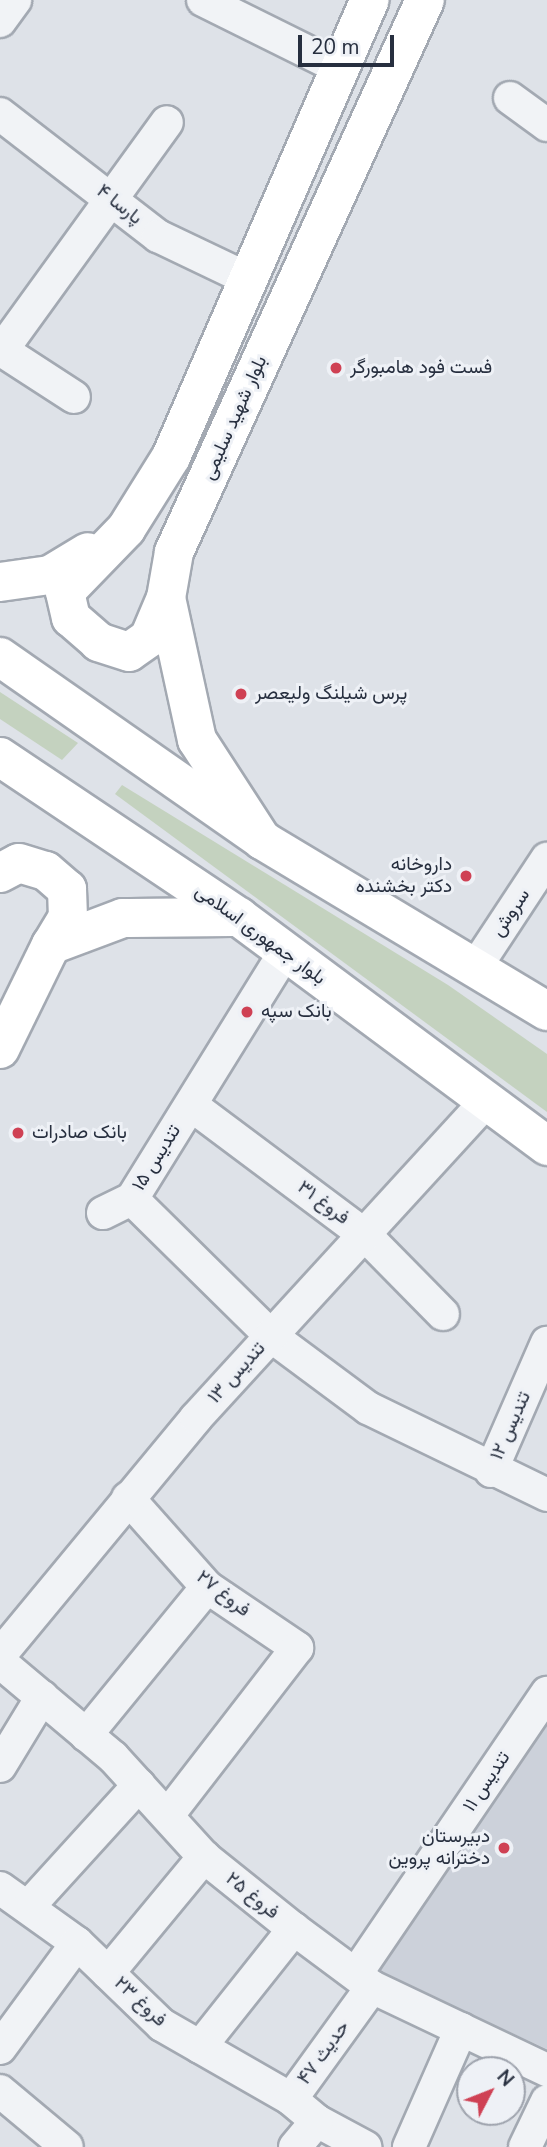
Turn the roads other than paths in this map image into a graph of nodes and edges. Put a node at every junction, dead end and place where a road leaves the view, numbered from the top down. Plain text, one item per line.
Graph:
1 (15, 0) edge
2 (203, 0) edge
3 (370, 0) edge
4 (425, 0) edge
5 (0, 21) edge
6 (340, 68) junction
7 (510, 98) dead end
8 (0, 114) edge
9 (167, 122) dead end
10 (547, 125) edge
11 (112, 200) junction
12 (248, 279) junction
13 (1, 349) edge
14 (74, 397) dead end
15 (126, 529) junction
16 (0, 582) edge
17 (166, 598) junction
18 (0, 657) edge
19 (0, 757) edge
20 (262, 840) junction
21 (547, 859) edge
22 (0, 873) edge
23 (239, 917) junction
24 (51, 945) junction
25 (285, 952) junction
26 (475, 968) junction
27 (547, 1011) edge
28 (0, 1049) edge
29 (486, 1102) junction
30 (191, 1105) junction
31 (547, 1146) edge
32 (132, 1199) junction
33 (103, 1213) dead end
34 (365, 1234) junction
35 (443, 1314) dead end
36 (271, 1336) junction
37 (547, 1343) edge
38 (491, 1471) junction
39 (547, 1495) edge
40 (128, 1498) junction
41 (207, 1587) junction
42 (0, 1655) edge
43 (0, 1662) edge
44 (547, 1693) edge
45 (42, 1697) junction
46 (86, 1735) junction
47 (0, 1766) edge
48 (139, 1785) junction
49 (167, 1816) junction
50 (204, 1857) junction
51 (0, 1888) edge
52 (28, 1907) junction
53 (294, 1929) junction
54 (78, 1943) junction
55 (108, 1973) junction
56 (364, 1981) junction
57 (461, 2029) junction
58 (200, 2047) junction
59 (0, 2048) edge
60 (547, 2070) edge
61 (0, 2091) edge
62 (291, 2099) junction
63 (547, 2101) edge
64 (317, 2120) junction
65 (67, 2147) edge
66 (295, 2147) edge
67 (365, 2147) edge
68 (409, 2147) edge
69 (525, 2147) edge

1 - 5 street
2 - 6 street
3 - 6 main road
4 - 17 main road, بلوار شهید سلیمی
6 - 12 main road
7 - 10 street
8 - 11 street, پارسا ۴
9 - 11 street
11 - 12 street, پارسا ۴
11 - 13 street
12 - 15 main road
13 - 14 street
15 - 16 main road
15 - 17 main road
17 - 20 main road, بلوار شهید سلیمی
18 - 20 main road
19 - 23 main road, بلوار جمهوری اسلامی
20 - 26 main road
21 - 26 street, سروش
22 - 24 main road
23 - 24 main road
23 - 25 main road, بلوار جمهوری اسلامی
24 - 28 main road
25 - 29 main road, بلوار جمهوری اسلامی
25 - 30 street, تندیس ۱۵
26 - 27 main road
29 - 31 main road, بلوار جمهوری اسلامی
29 - 34 street, تندیس ۱۳
30 - 32 street, تندیس ۱۵
30 - 34 street, فروغ ۳۱
32 - 33 street
32 - 36 street, تندیس ۱۵
34 - 35 street, فروغ ۳۱
34 - 36 street, تندیس ۱۳
36 - 38 street, تندیس ۱۵
36 - 40 street, تندیس ۱۳
37 - 38 street, تندیس ۱۲
38 - 39 street, تندیس ۱۵
40 - 41 street, فروغ ۲۷
40 - 42 street, تندیس ۱۳
41 - 46 street
41 - 49 street, فروغ ۲۷
43 - 45 street, فروغ ۲۵
44 - 56 street, تندیس ۱۱
45 - 46 street, فروغ ۲۵
45 - 47 street
46 - 48 street, فروغ ۲۵
48 - 49 street, فروغ ۲۵
48 - 52 street
49 - 50 street, فروغ ۲۵
50 - 53 street, فروغ ۲۵
50 - 55 street
51 - 52 street, فروغ ۲۳
52 - 54 street, فروغ ۲۳
53 - 56 street, فروغ ۲۵
53 - 58 street
54 - 55 street, فروغ ۲۳
54 - 59 street
55 - 58 street, فروغ ۲۳
56 - 57 street, فروغ ۲۵
56 - 62 street, حدیث ۴۷
57 - 60 street, فروغ ۲۵
57 - 68 street
58 - 62 street, فروغ ۲۳
61 - 65 street
62 - 64 street, حدیث ۴۷
63 - 69 street
64 - 66 street
64 - 67 street

